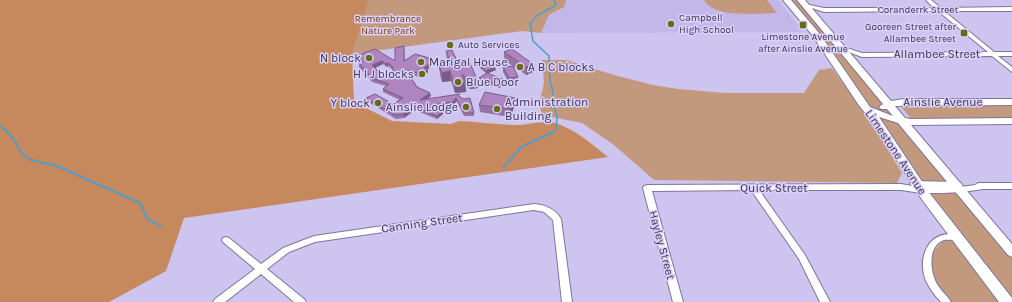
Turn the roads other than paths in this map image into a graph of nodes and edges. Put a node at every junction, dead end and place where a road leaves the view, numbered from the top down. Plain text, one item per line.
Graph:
1 (787, 0) edge
2 (928, 0) edge
3 (803, 3) edge
4 (1012, 9) edge
5 (824, 10) junction
6 (940, 10) junction
7 (814, 16) junction
8 (841, 48) junction
9 (862, 54) junction
10 (993, 54) junction
11 (1012, 54) edge
12 (852, 62) junction
13 (1012, 70) edge
14 (877, 93) junction
15 (904, 102) junction
16 (1012, 102) edge
17 (888, 105) junction
18 (878, 118) junction
19 (901, 121) junction
20 (1012, 121) edge
21 (938, 122) junction
22 (915, 137) junction
23 (1012, 186) edge
24 (919, 187) junction
25 (647, 188) joint
26 (752, 188) junction
27 (958, 188) junction
28 (957, 237) junction
29 (226, 240) dead end
30 (1012, 252) edge
31 (261, 269) junction
32 (218, 302) edge
33 (301, 302) edge
34 (567, 302) edge
35 (678, 302) edge
36 (824, 302) edge
37 (946, 302) edge
38 (1007, 302) edge

1 - 18 main road, Limestone Avenue
2 - 6 street
3 - 5 street, Coranderrk Street
3 - 7 main road, Limestone Avenue
4 - 6 street, Coranderrk Street
5 - 6 street, Coranderrk Street
5 - 7 street
6 - 10 street
7 - 8 main road, Limestone Avenue
8 - 9 street, Allambee Street
8 - 12 main road, Limestone Avenue
9 - 10 street, Allambee Street
9 - 12 street
10 - 11 street, Allambee Street
10 - 13 street
12 - 14 main road, Limestone Avenue
14 - 15 main road
14 - 17 main road, Limestone Avenue
15 - 16 main road, Ainslie Avenue
15 - 17 main road, Ainslie Avenue
17 - 18 main road, Ainslie Avenue
17 - 19 main road, Limestone Avenue
18 - 19 main road, Ainslie Avenue
18 - 24 main road, Limestone Avenue
19 - 21 main road, Ainslie Avenue
19 - 22 main road, Limestone Avenue
20 - 21 main road, Ainslie Avenue
21 - 22 main road
22 - 27 main road, Limestone Avenue
23 - 27 street, Quick Street
24 - 26 street, Quick Street
24 - 27 street, Quick Street
24 - 28 main road, Limestone Avenue
25 - 26 street, Quick Street
25 - 35 street, Hayley Street
26 - 36 street
27 - 30 main road, Limestone Avenue
28 - 37 street
28 - 38 main road, Limestone Avenue
29 - 31 street
31 - 32 street, Canning Street
31 - 33 street
31 - 34 street, Canning Street

